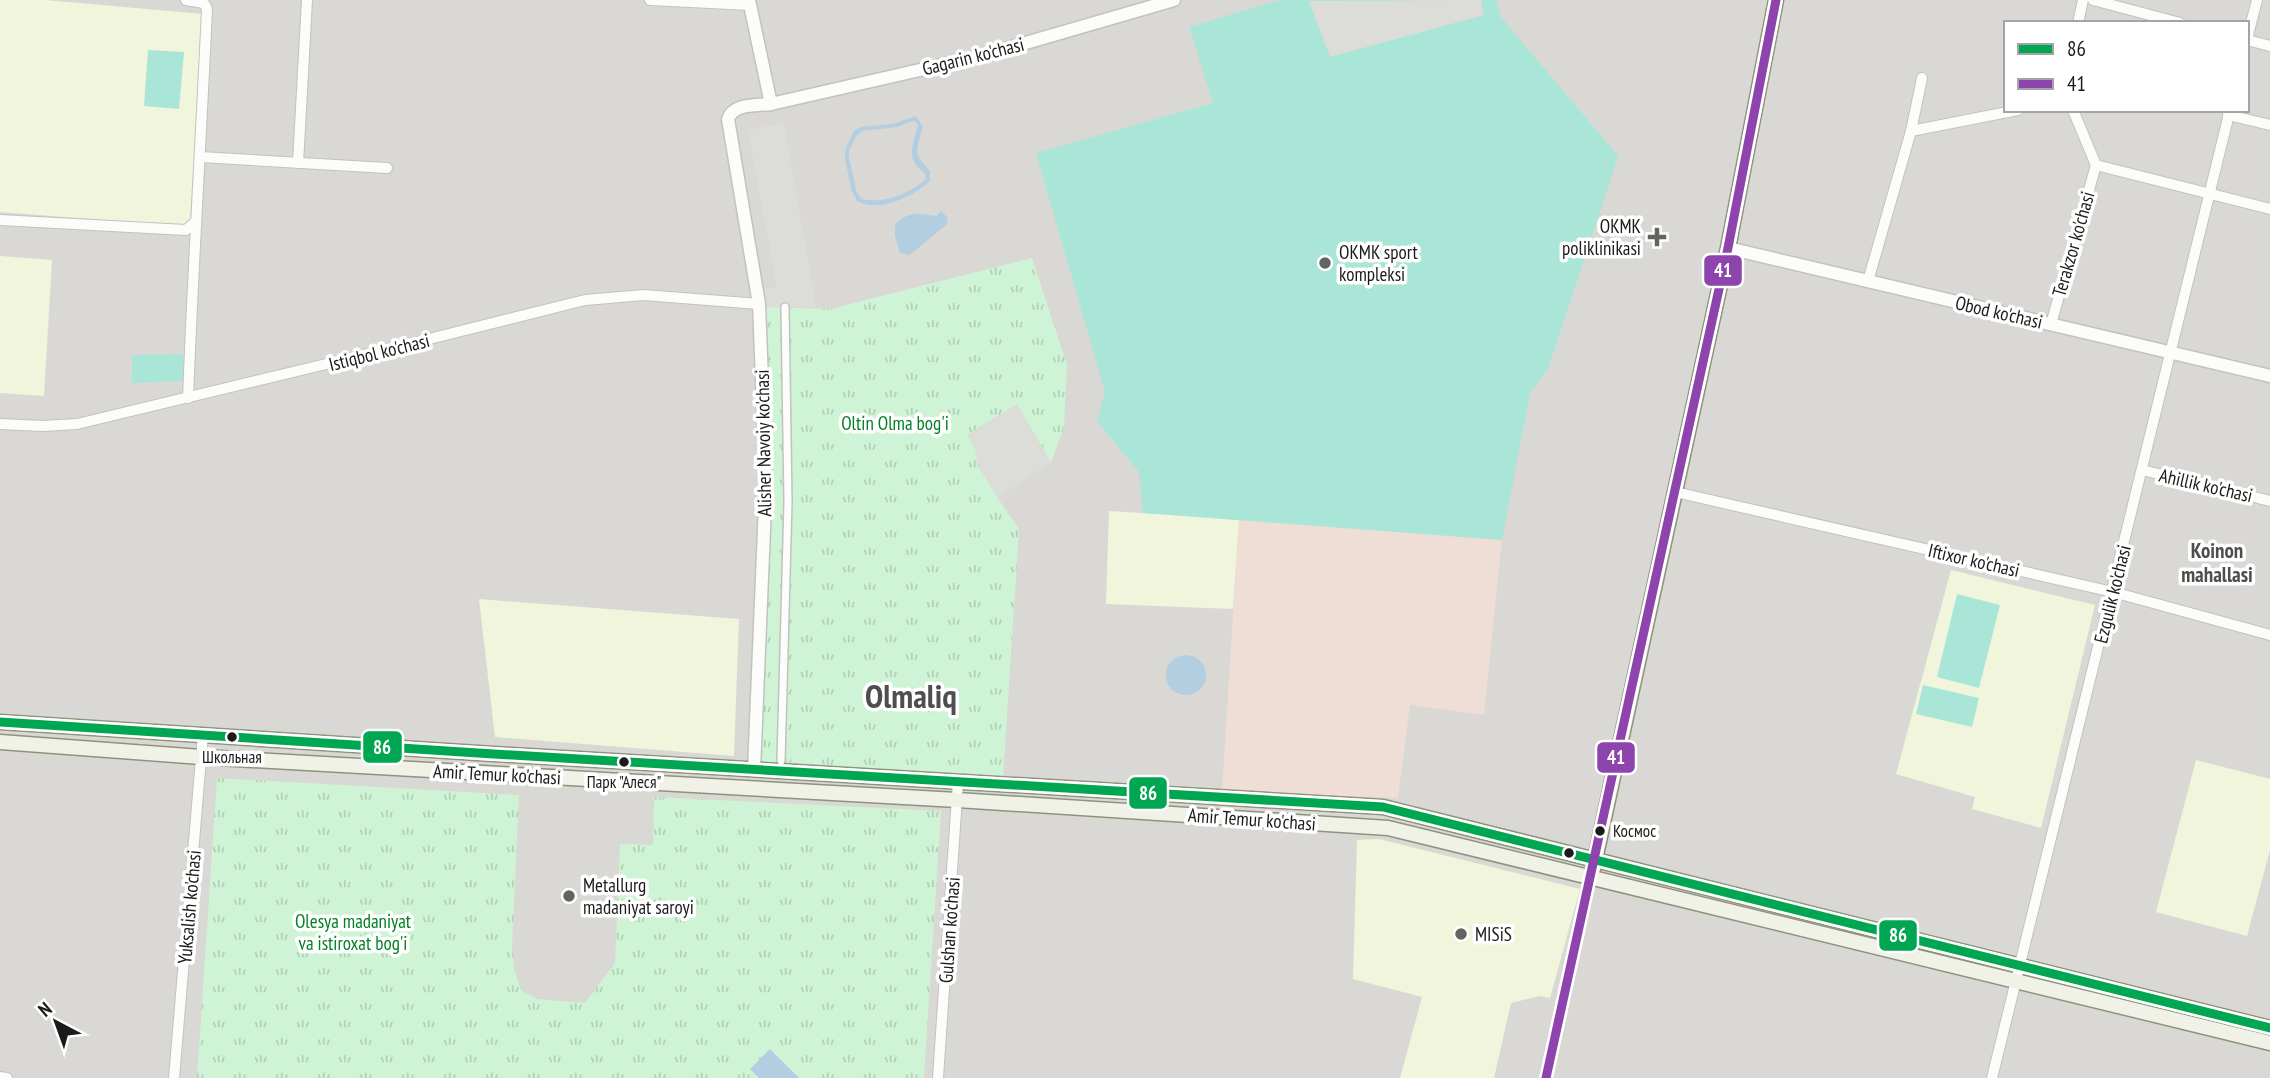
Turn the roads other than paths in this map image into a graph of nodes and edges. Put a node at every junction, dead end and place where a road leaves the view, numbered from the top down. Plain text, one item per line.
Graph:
1 (186, 0) edge
2 (307, 0) edge
3 (650, 0) edge
4 (1776, 0) edge
5 (2083, 0) edge
6 (2093, 0) edge
7 (2257, 0) edge
8 (1166, 1) edge
9 (750, 2) edge
10 (2078, 21) edge
11 (2172, 21) edge
12 (2249, 32) edge
13 (2249, 41) edge
14 (2270, 46) edge
15 (1922, 78) dead end
16 (771, 104) junction
17 (2008, 112) edge
18 (2074, 112) edge
19 (2229, 113) edge
20 (728, 119) joint
21 (2270, 125) edge
22 (1911, 131) junction
23 (200, 157) junction
24 (298, 163) junction
25 (2096, 164) junction
26 (387, 169) dead end
27 (2209, 194) junction
28 (2270, 209) edge
29 (0, 220) edge
30 (194, 223) junction
31 (1728, 248) junction
32 (1868, 281) junction
33 (759, 304) junction
34 (785, 307) dead end
35 (2051, 324) junction
36 (2170, 352) junction
37 (2270, 376) edge
38 (188, 398) junction
39 (0, 424) edge
40 (2142, 470) junction
41 (1675, 492) junction
42 (2270, 500) edge
43 (2113, 592) junction
44 (2270, 635) edge
45 (0, 722) edge
46 (203, 735) junction
47 (0, 742) edge
48 (478, 753) junction
49 (201, 757) junction
50 (780, 761) dead end
51 (657, 763) junction
52 (754, 770) junction
53 (481, 773) junction
54 (958, 782) junction
55 (655, 783) junction
56 (957, 800) junction
57 (1595, 860) junction
58 (1591, 876) junction
59 (2019, 974) junction
60 (2270, 1028) edge
61 (2270, 1043) edge
62 (0, 1077) edge
63 (7, 1078) edge
64 (174, 1078) edge
65 (937, 1078) edge
66 (1546, 1078) edge
67 (1992, 1078) edge

1 - 23 street
2 - 24 street
3 - 9 street
4 - 31 main road
5 - 10 street
6 - 11 street
7 - 12 street
8 - 16 street, Gagarin ko'chasi
9 - 16 street
13 - 14 street
15 - 22 street
16 - 20 street, Gagarin ko'chasi
17 - 22 street
18 - 25 street, Terakzor ko'chasi
19 - 21 street
19 - 27 street, Ezgulik ko'chasi
20 - 33 street, Alisher Navoiy ko'chasi
22 - 32 street
23 - 24 street
23 - 30 street
24 - 26 street
25 - 27 street, Terakzor ko'chasi
25 - 35 street, Terakzor ko'chasi
27 - 28 street, Terakzor ko'chasi
27 - 36 street, Ezgulik ko'chasi
29 - 30 street
30 - 38 street
31 - 32 street, Obod ko'chasi
31 - 41 main road
32 - 35 street, Obod ko'chasi
33 - 38 street, Istiqbol ko'chasi
33 - 52 street, Alisher Navoiy ko'chasi
34 - 50 street
35 - 36 street, Obod ko'chasi
36 - 37 street, Obod ko'chasi
36 - 40 street, Ezgulik ko'chasi
38 - 39 street, Istiqbol ko'chasi
40 - 42 street, Ahillik ko'chasi
40 - 43 street, Ezgulik ko'chasi
41 - 43 street, Iftixor ko'chasi
41 - 57 main road
43 - 44 street, Iftixor ko'chasi
43 - 59 street, Ezgulik ko'chasi
45 - 46 main road, Amir Temur ko'chasi
46 - 48 main road, Amir Temur ko'chasi
46 - 49 street, Yuksalish ko'chasi
47 - 49 main road, Amir Temur ko'chasi
48 - 51 main road, Amir Temur ko'chasi
48 - 53 main road
49 - 53 main road, Amir Temur ko'chasi
49 - 64 street, Yuksalish ko'chasi
51 - 52 main road, Amir Temur ko'chasi
51 - 55 main road
52 - 54 main road, Amir Temur ko'chasi
53 - 55 main road, Amir Temur ko'chasi
54 - 56 street, Gulshan ko'chasi
54 - 57 main road, Amir Temur ko'chasi
55 - 56 main road, Amir Temur ko'chasi
56 - 58 main road, Amir Temur ko'chasi
56 - 65 street, Gulshan ko'chasi
57 - 58 main road
57 - 59 main road, Amir Temur ko'chasi
58 - 59 main road, Amir Temur ko'chasi
58 - 66 street
59 - 60 main road, Amir Temur ko'chasi
59 - 61 main road, Amir Temur ko'chasi
59 - 67 street, Ezgulik ko'chasi
62 - 63 street

